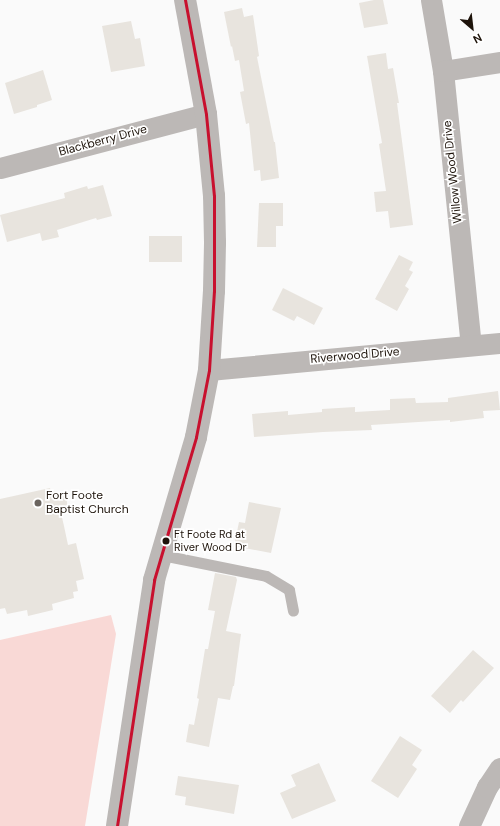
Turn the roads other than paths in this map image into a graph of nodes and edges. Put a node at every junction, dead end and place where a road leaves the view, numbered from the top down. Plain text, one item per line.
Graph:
1 (185, 0) edge
2 (431, 0) edge
3 (500, 62) edge
4 (443, 71) junction
5 (206, 114) junction
6 (0, 168) edge
7 (500, 343) edge
8 (471, 345) junction
9 (209, 370) junction
10 (162, 555) junction
11 (293, 611) dead end
12 (500, 768) edge
13 (117, 826) edge
14 (469, 826) edge

1 - 5 street
2 - 4 street, Willow Wood Drive
3 - 4 street
4 - 8 street, Willow Wood Drive
5 - 6 street, Blackberry Drive
5 - 9 street
7 - 8 street, Riverwood Drive
8 - 9 street, Riverwood Drive
9 - 10 street
10 - 11 lane
10 - 13 street
12 - 14 street

